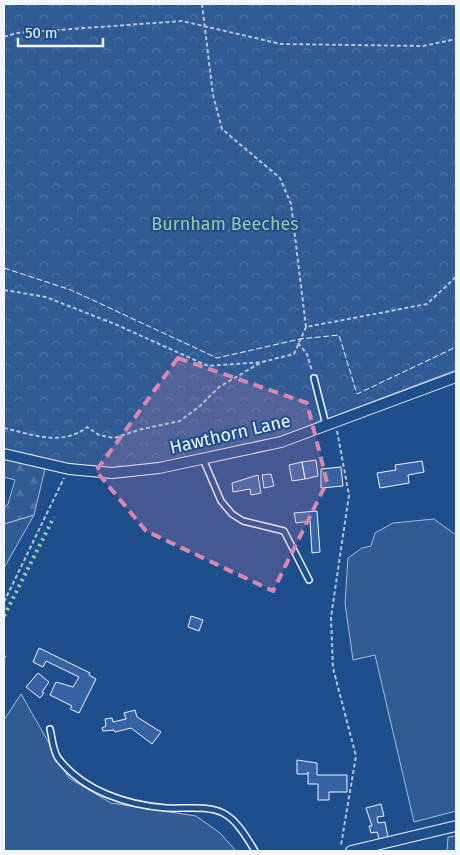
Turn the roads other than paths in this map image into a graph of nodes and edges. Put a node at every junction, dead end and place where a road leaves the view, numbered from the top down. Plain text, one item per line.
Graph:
1 (456, 377) edge
2 (314, 378) road end
3 (331, 423) junction
4 (4, 454) edge
5 (203, 459) junction
6 (309, 580) dead end
7 (50, 729) dead end
8 (456, 826) edge
9 (255, 851) edge
10 (351, 851) edge

1 - 3 street, Hawthorn Lane
2 - 3 lane
3 - 5 street, Hawthorn Lane
4 - 5 street, Hawthorn Lane
5 - 6 lane
7 - 9 lane
8 - 10 street

